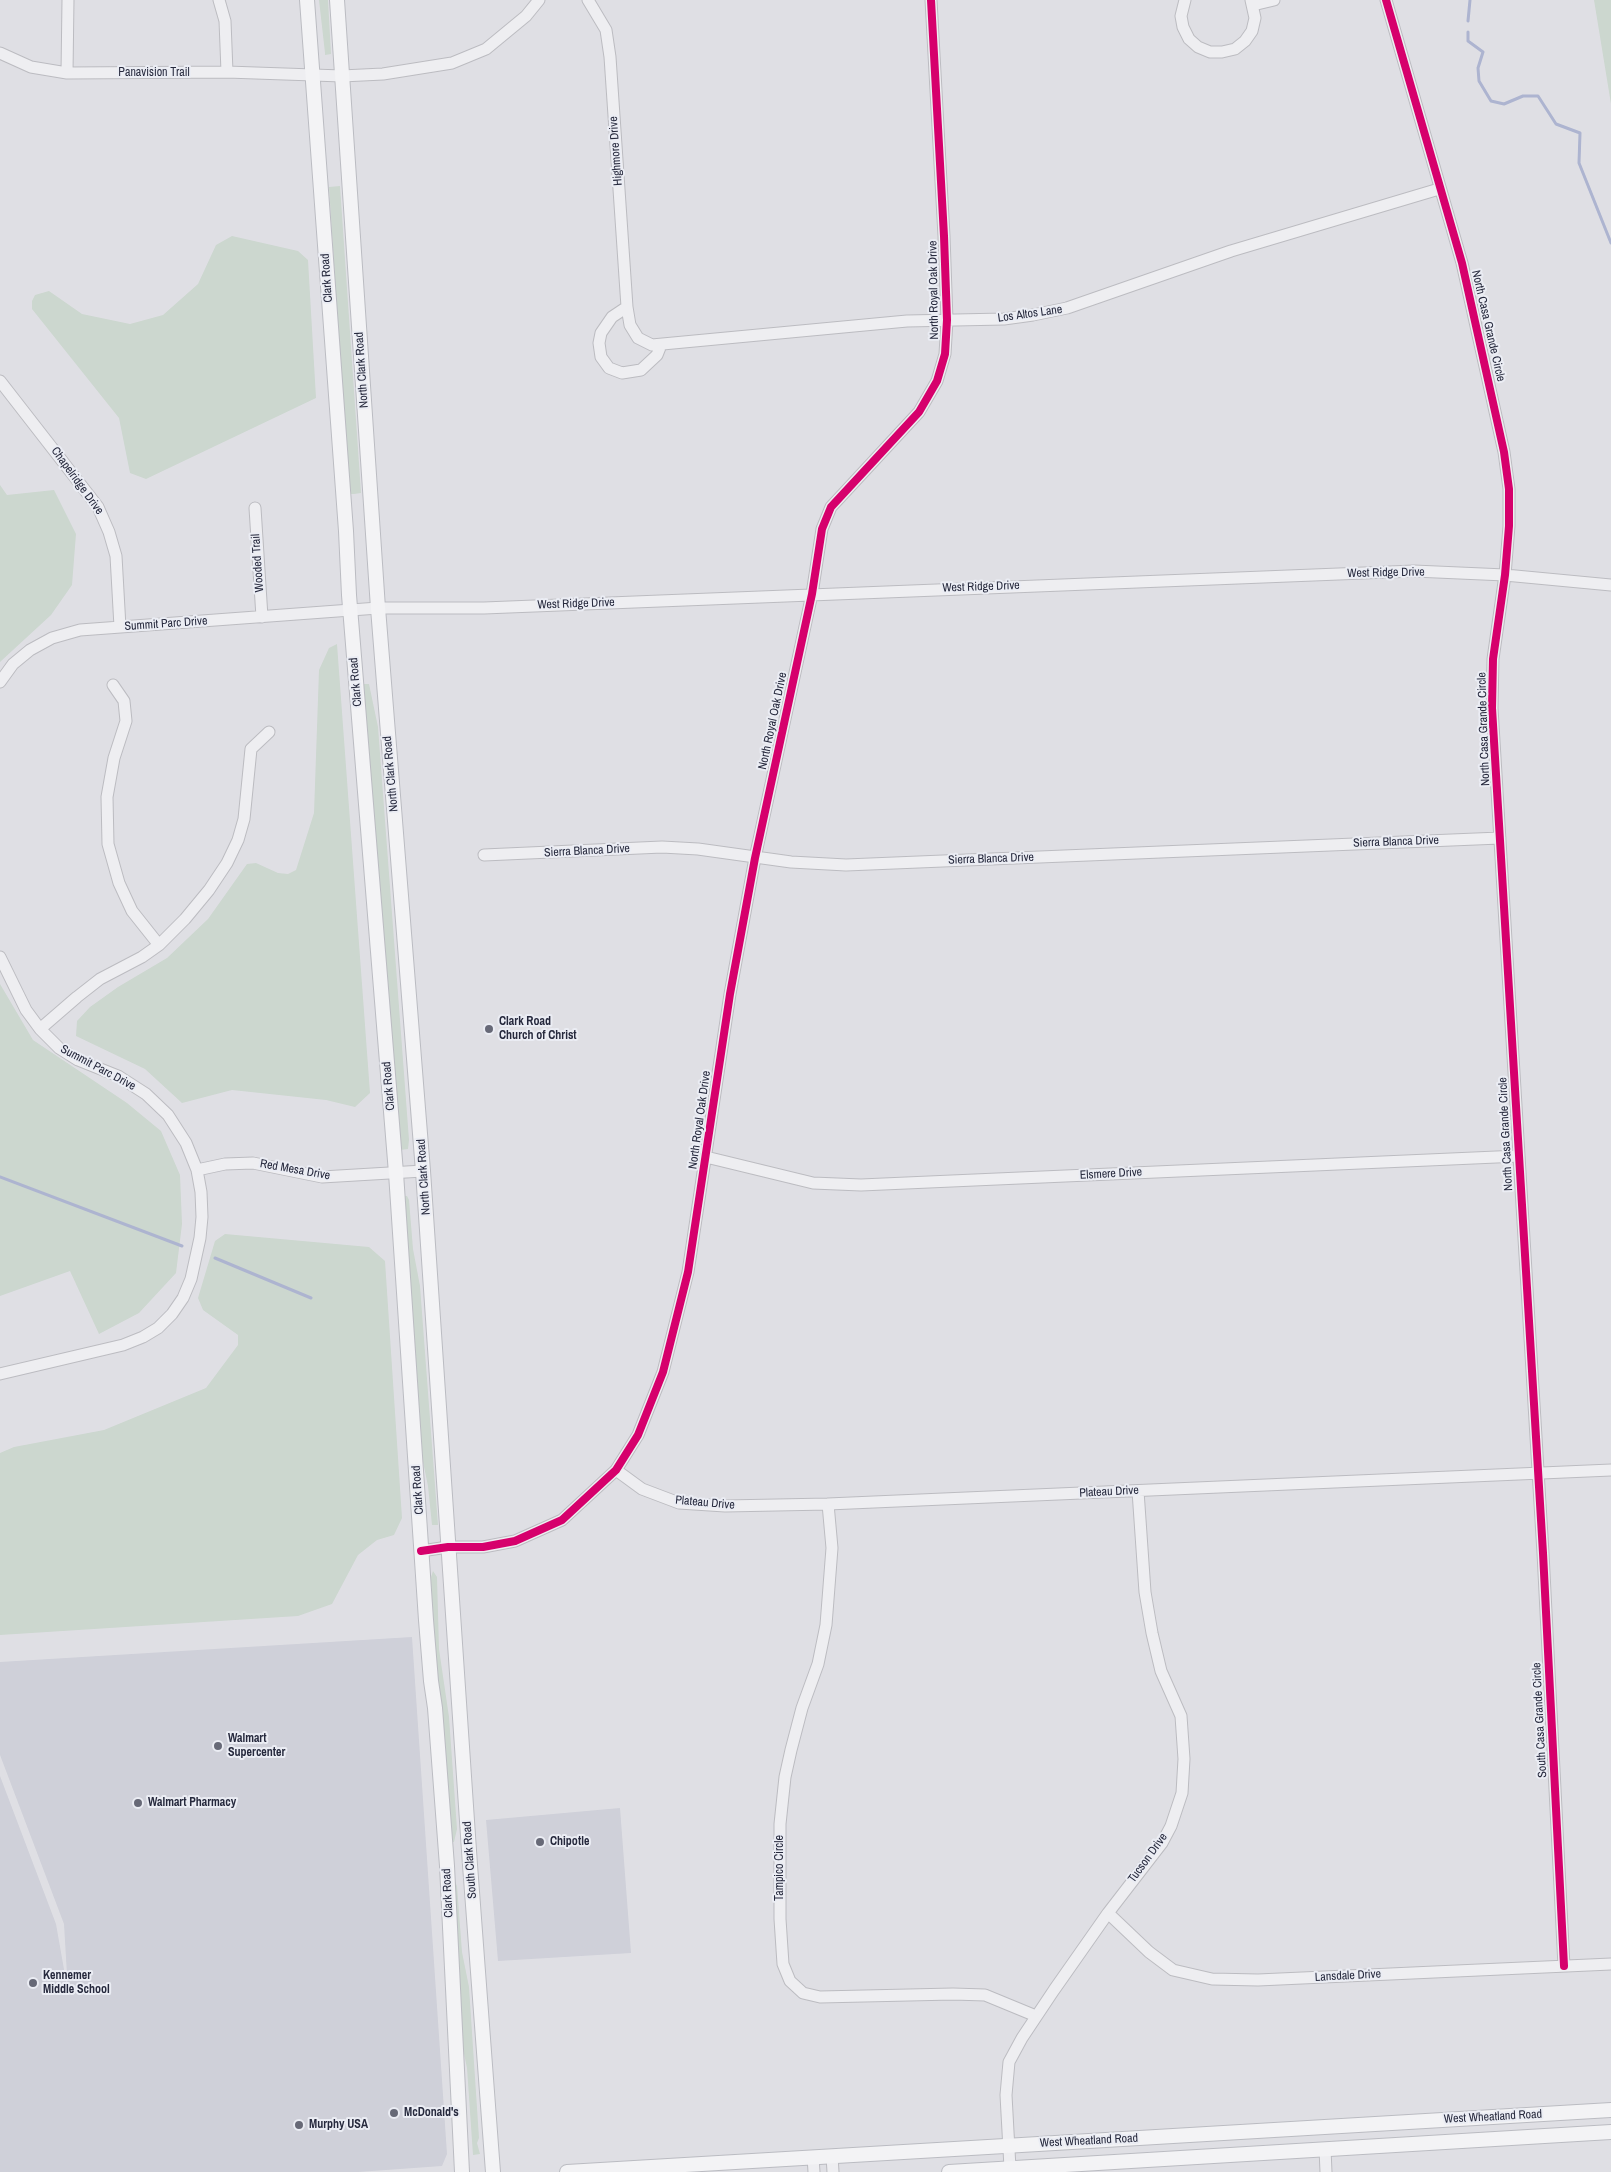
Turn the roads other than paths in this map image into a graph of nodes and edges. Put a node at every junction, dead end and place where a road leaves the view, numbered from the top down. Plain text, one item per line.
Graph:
1 (68, 0) edge
2 (219, 0) edge
3 (307, 0) edge
4 (337, 0) edge
5 (539, 0) edge
6 (588, 0) edge
7 (931, 0) edge
8 (1185, 0) edge
9 (1274, 0) edge
10 (1386, 0) edge
11 (1252, 3) edge
12 (0, 53) edge
13 (227, 72) junction
14 (66, 73) junction
15 (312, 75) junction
16 (342, 76) junction
17 (1439, 189) junction
18 (627, 307) junction
19 (947, 320) junction
20 (661, 345) junction
21 (0, 381) edge
22 (255, 508) dead end
23 (1505, 575) junction
24 (1611, 584) edge
25 (812, 594) junction
26 (378, 608) junction
27 (350, 610) junction
28 (262, 617) junction
29 (120, 627) junction
30 (0, 682) edge
31 (113, 685) dead end
32 (269, 732) dead end
33 (1500, 838) junction
34 (484, 855) dead end
35 (755, 858) junction
36 (159, 944) junction
37 (0, 957) edge
38 (40, 1030) junction
39 (1519, 1156) junction
40 (706, 1157) junction
41 (197, 1170) junction
42 (423, 1171) junction
43 (396, 1173) junction
44 (0, 1374) edge
45 (616, 1470) junction
46 (1611, 1470) edge
47 (1537, 1473) junction
48 (1138, 1491) junction
49 (828, 1504) junction
50 (448, 1547) junction
51 (422, 1551) junction
52 (470, 1865) junction
53 (447, 1866) junction
54 (1108, 1913) junction
55 (1611, 1964) edge
56 (1564, 1966) junction
57 (1036, 2016) junction
58 (1611, 2110) edge
59 (1611, 2132) edge
60 (1008, 2146) junction
61 (1325, 2149) junction
62 (832, 2156) junction
63 (813, 2157) junction
64 (1010, 2168) junction
65 (666, 2169) edge
66 (462, 2172) edge
67 (493, 2172) edge
68 (567, 2172) edge
69 (814, 2172) edge
70 (833, 2172) edge
71 (949, 2172) edge
72 (1326, 2172) edge

1 - 14 street
2 - 13 street
3 - 15 main road, Clark Road
4 - 16 main road, North Clark Road
5 - 16 street
6 - 18 street, Highmore Drive
7 - 19 street, North Royal Oak Drive
8 - 11 street
9 - 11 street
10 - 17 street, North Casa Grande Circle
12 - 14 street, Panavision Trail
13 - 14 street, Panavision Trail
13 - 15 street, Panavision Trail
15 - 16 street
15 - 27 main road, Clark Road
16 - 26 main road, North Clark Road
17 - 19 street, Los Altos Lane
17 - 23 street, North Casa Grande Circle
18 - 20 street, Los Altos Lane
18 - 20 street
19 - 20 street, Los Altos Lane
19 - 25 street, North Royal Oak Drive
21 - 29 street, Chapelridge Drive
22 - 28 street, Wooded Trail
23 - 24 street, West Ridge Drive
23 - 25 street, West Ridge Drive
23 - 33 street, North Casa Grande Circle
25 - 26 street, West Ridge Drive
25 - 35 street, North Royal Oak Drive
26 - 27 street, West Ridge Drive
26 - 42 main road, North Clark Road
27 - 28 street, Summit Parc Drive
27 - 43 main road, Clark Road
28 - 29 street, Summit Parc Drive
29 - 30 street, Summit Parc Drive
31 - 36 street
32 - 36 street
33 - 35 street, Sierra Blanca Drive
33 - 39 street, North Casa Grande Circle
34 - 35 street, Sierra Blanca Drive
35 - 40 street, North Royal Oak Drive
36 - 38 street
37 - 38 street, Summit Parc Drive
38 - 41 street, Summit Parc Drive
39 - 40 street, Elsmere Drive
39 - 47 street, North Casa Grande Circle
40 - 45 street, North Royal Oak Drive
41 - 43 street, Red Mesa Drive
41 - 44 street, Summit Parc Drive
42 - 43 street, Red Mesa Drive
42 - 50 main road, North Clark Road
43 - 51 main road, Clark Road
45 - 49 street, Plateau Drive
45 - 50 street, North Royal Oak Drive
46 - 47 street, Plateau Drive
47 - 48 street, Plateau Drive
47 - 56 street, South Casa Grande Circle
48 - 49 street, Plateau Drive
48 - 54 street, Tucson Drive
49 - 57 street, Tampico Circle
50 - 51 street, North Royal Oak Drive
50 - 52 main road, South Clark Road
51 - 53 main road, Clark Road
52 - 53 main road
52 - 67 main road, South Clark Road
53 - 66 main road, Clark Road
54 - 56 street, Lansdale Drive
54 - 57 street, Tucson Drive
55 - 56 street, Lansdale Drive
57 - 60 street, Tucson Drive
58 - 60 main road, West Wheatland Road
59 - 61 main road, West Wheatland Road
60 - 62 main road, West Wheatland Road
60 - 64 street, Tucson Drive
61 - 64 main road, West Wheatland Road
61 - 72 street
62 - 63 main road, West Wheatland Road
62 - 70 street
63 - 65 main road, West Wheatland Road
63 - 69 street
64 - 71 main road, West Wheatland Road
65 - 68 main road, West Wheatland Road

